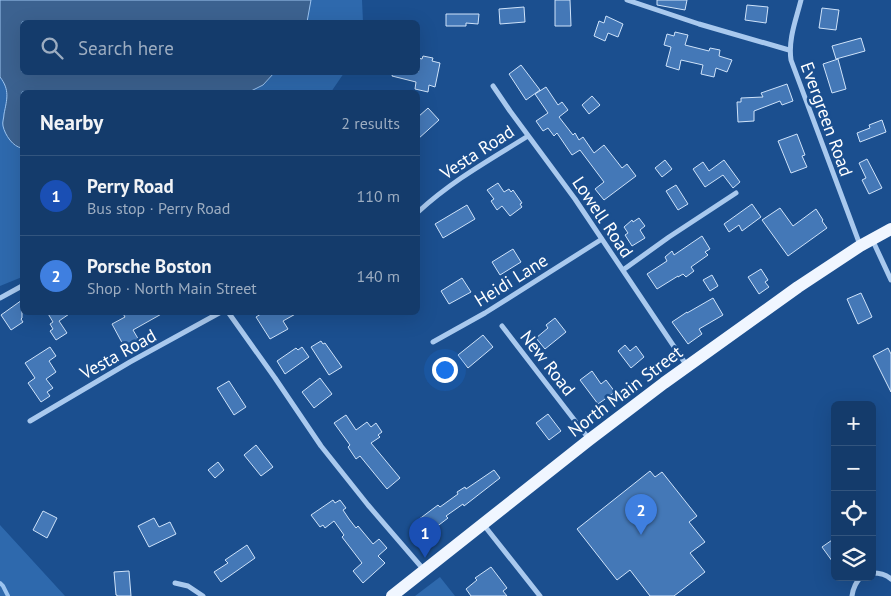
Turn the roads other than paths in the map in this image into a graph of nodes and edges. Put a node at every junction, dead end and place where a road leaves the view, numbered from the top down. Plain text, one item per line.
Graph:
1 (627, 0) edge
2 (801, 0) edge
3 (789, 50) junction
4 (493, 86) dead end
5 (528, 136) junction
6 (736, 193) dead end
7 (420, 210) edge
8 (891, 229) edge
9 (602, 238) junction
10 (871, 239) junction
11 (860, 246) junction
12 (623, 270) junction
13 (891, 280) edge
14 (20, 287) edge
15 (0, 298) edge
16 (216, 315) edge
17 (230, 315) edge
18 (502, 326) dead end
19 (433, 342) dead end
20 (686, 366) junction
21 (30, 421) dead end
22 (589, 440) junction
23 (483, 524) junction
24 (424, 570) junction
25 (876, 573) edge
26 (891, 579) edge
27 (857, 581) edge
28 (175, 583) dead end
29 (203, 596) edge
30 (392, 596) edge
31 (540, 596) edge
32 (852, 596) edge

1 - 3 street
2 - 3 street, Evergreen Road
3 - 11 street, Evergreen Road
4 - 5 street, Lowell Road
5 - 7 street, Vesta Road
5 - 9 street, Lowell Road
6 - 12 street
8 - 10 main road, North Main Street
9 - 12 street, Lowell Road
9 - 19 street, Heidi Lane
10 - 11 main road, North Main Street
10 - 13 street
11 - 20 main road, North Main Street
12 - 20 street, Lowell Road
14 - 15 street
16 - 21 street, Vesta Road
17 - 24 street
18 - 22 street, New Road
20 - 22 main road, North Main Street
22 - 23 main road, North Main Street
23 - 24 main road, North Main Street
23 - 31 street
24 - 30 main road, North Main Street
25 - 26 street
27 - 32 street
28 - 29 street

